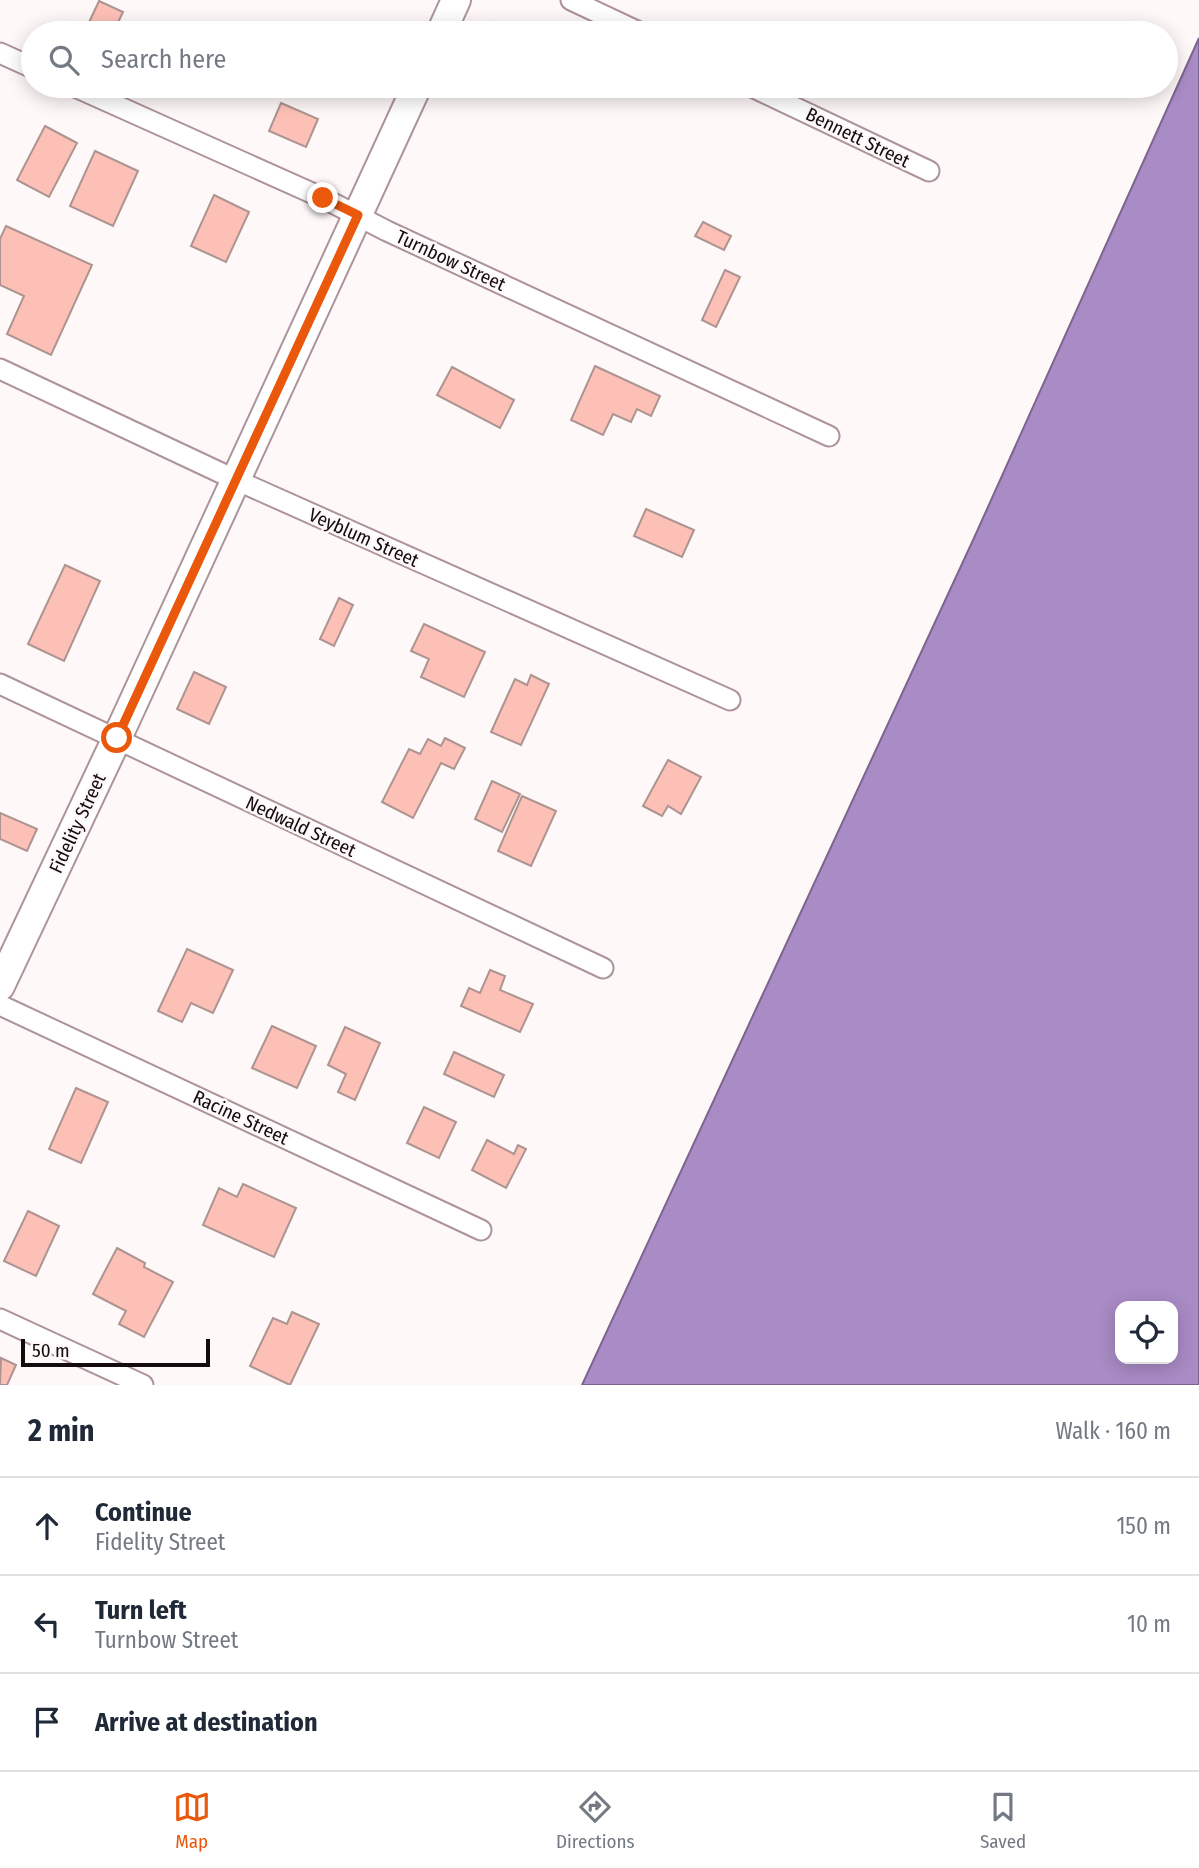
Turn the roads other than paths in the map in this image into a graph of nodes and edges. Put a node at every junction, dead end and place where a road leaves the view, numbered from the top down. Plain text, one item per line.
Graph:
1 (456, 0) edge
2 (571, 0) edge
3 (446, 21) edge
4 (615, 21) edge
5 (0, 53) edge
6 (21, 63) edge
7 (100, 98) edge
8 (412, 98) edge
9 (775, 98) edge
10 (929, 171) dead end
11 (358, 215) junction
12 (0, 369) edge
13 (829, 436) dead end
14 (236, 480) junction
15 (0, 684) edge
16 (730, 700) dead end
17 (117, 738) junction
18 (603, 968) dead end
19 (0, 986) edge
20 (0, 1005) edge
21 (481, 1230) dead end
22 (0, 1319) edge
23 (143, 1385) edge

1 - 3 main road
2 - 4 street
5 - 6 street
7 - 11 street, Turnbow Street
8 - 11 main road, Fidelity Street
9 - 10 street, Bennett Street
11 - 13 street, Turnbow Street
11 - 14 main road, Fidelity Street
12 - 14 street, Veyblum Street
14 - 16 street, Veyblum Street
14 - 17 main road, Fidelity Street
15 - 17 street, Nedwald Street
17 - 18 street, Nedwald Street
17 - 19 main road, Fidelity Street
20 - 21 street, Racine Street
22 - 23 street

